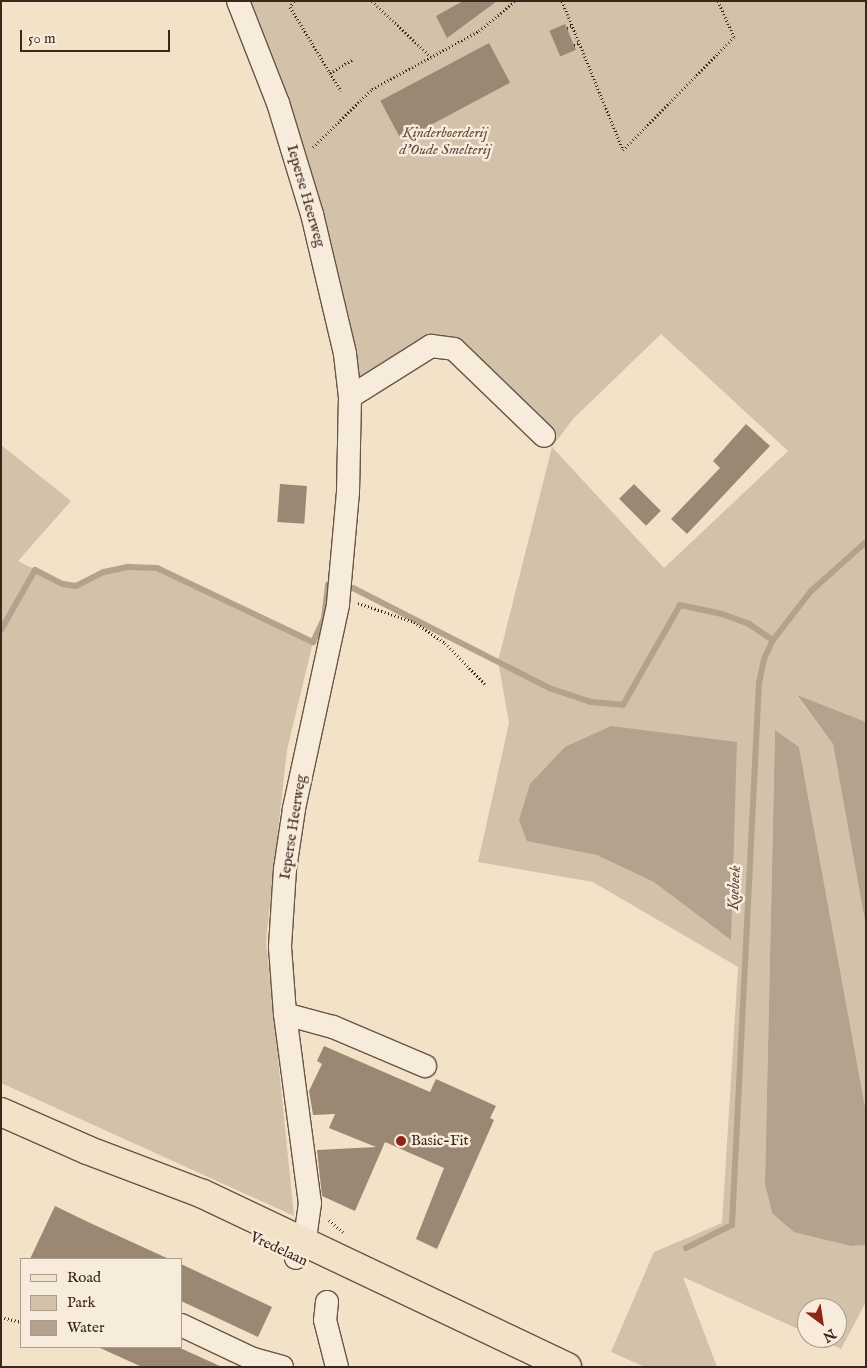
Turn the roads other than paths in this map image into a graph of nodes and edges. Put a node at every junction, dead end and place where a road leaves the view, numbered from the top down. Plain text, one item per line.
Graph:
1 (238, 1) edge
2 (350, 397) junction
3 (544, 436) dead end
4 (285, 1014) junction
5 (425, 1066) dead end
6 (1, 1112) edge
7 (301, 1249) junction
8 (327, 1302) dead end
9 (182, 1325) edge
10 (282, 1367) edge
11 (336, 1367) edge
12 (567, 1367) edge

1 - 2 street, Ieperse Heerweg
2 - 3 street
2 - 4 street, Ieperse Heerweg
4 - 5 street
4 - 7 street, Ieperse Heerweg
6 - 7 main road, Vredelaan
7 - 12 main road, Vredelaan
8 - 11 street
9 - 10 street

